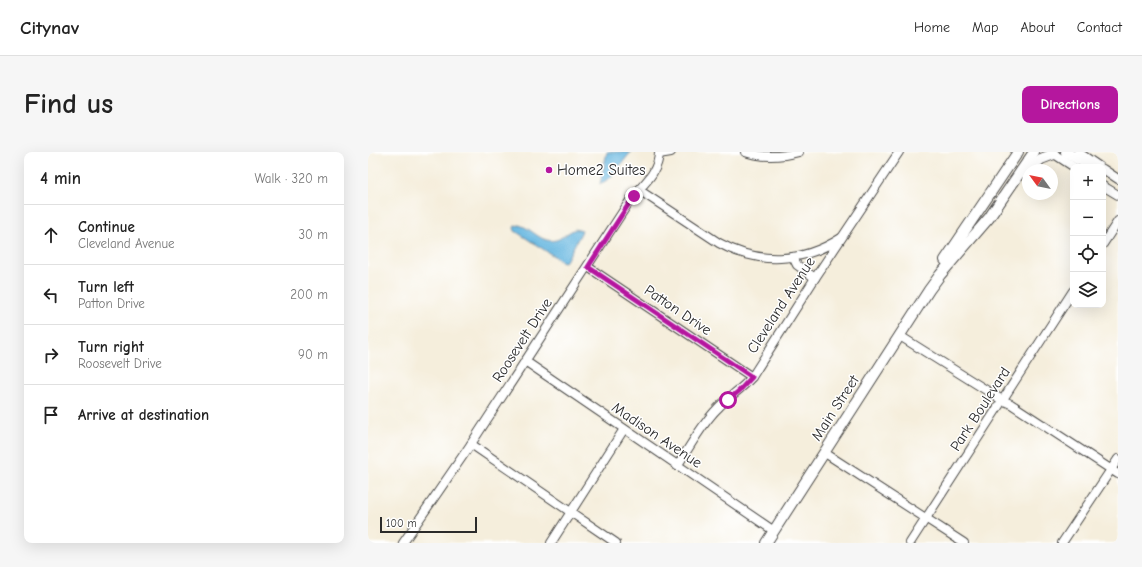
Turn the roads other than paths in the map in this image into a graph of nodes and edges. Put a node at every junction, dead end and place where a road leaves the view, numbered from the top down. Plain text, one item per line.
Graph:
1 (671, 152) edge
2 (745, 152) edge
3 (799, 152) edge
4 (899, 152) edge
5 (1034, 152) edge
6 (1066, 152) edge
7 (659, 153) edge
8 (1017, 153) edge
9 (1053, 153) edge
10 (1081, 153) edge
11 (1070, 164) edge
12 (1086, 164) edge
13 (1096, 164) edge
14 (1106, 171) edge
15 (1118, 179) edge
16 (1012, 185) junction
17 (1106, 188) edge
18 (639, 190) junction
19 (1118, 195) edge
20 (1118, 221) edge
21 (842, 237) junction
22 (1106, 239) edge
23 (793, 257) junction
24 (588, 267) junction
25 (815, 278) junction
26 (929, 290) junction
27 (1070, 296) edge
28 (900, 336) junction
29 (525, 361) junction
30 (752, 377) junction
31 (1002, 400) junction
32 (624, 429) junction
33 (471, 444) junction
34 (825, 453) junction
35 (1118, 459) edge
36 (677, 466) junction
37 (1111, 470) junction
38 (1118, 474) edge
39 (571, 512) junction
40 (926, 518) junction
41 (774, 531) junction
42 (403, 543) edge
43 (551, 543) edge
44 (616, 543) edge
45 (766, 543) edge
46 (910, 543) edge
47 (964, 543) edge
48 (1062, 543) edge

1 - 7 street
2 - 3 street
4 - 21 street, Cleveland Avenue
5 - 16 main road, Main Street
6 - 12 main road
7 - 18 street, Roosevelt Drive
8 - 26 main road, Main Street
9 - 11 street
9 - 16 main road
10 - 13 street
14 - 15 street
16 - 26 main road, Main Street
17 - 19 street
18 - 23 street
18 - 24 street, Roosevelt Drive
20 - 22 street
21 - 23 street
21 - 25 street, Cleveland Avenue
23 - 25 street
24 - 29 street, Roosevelt Drive
24 - 30 street, Patton Drive
25 - 30 street, Cleveland Avenue
26 - 28 main road, Main Street
27 - 31 street, Park Boulevard
28 - 31 street
28 - 34 main road, Main Street
29 - 32 street, Madison Avenue
29 - 33 street, Roosevelt Drive
30 - 36 street, Cleveland Avenue
31 - 37 street
31 - 40 street, Park Boulevard
32 - 36 street, Madison Avenue
32 - 39 street
33 - 39 street
33 - 42 street, Roosevelt Drive
34 - 40 street
34 - 41 main road, Main Street
35 - 37 street
36 - 41 street, Madison Avenue
37 - 38 street
37 - 48 street
39 - 43 street
39 - 44 street
40 - 46 street, Park Boulevard
40 - 47 street
41 - 45 main road, Main Street

